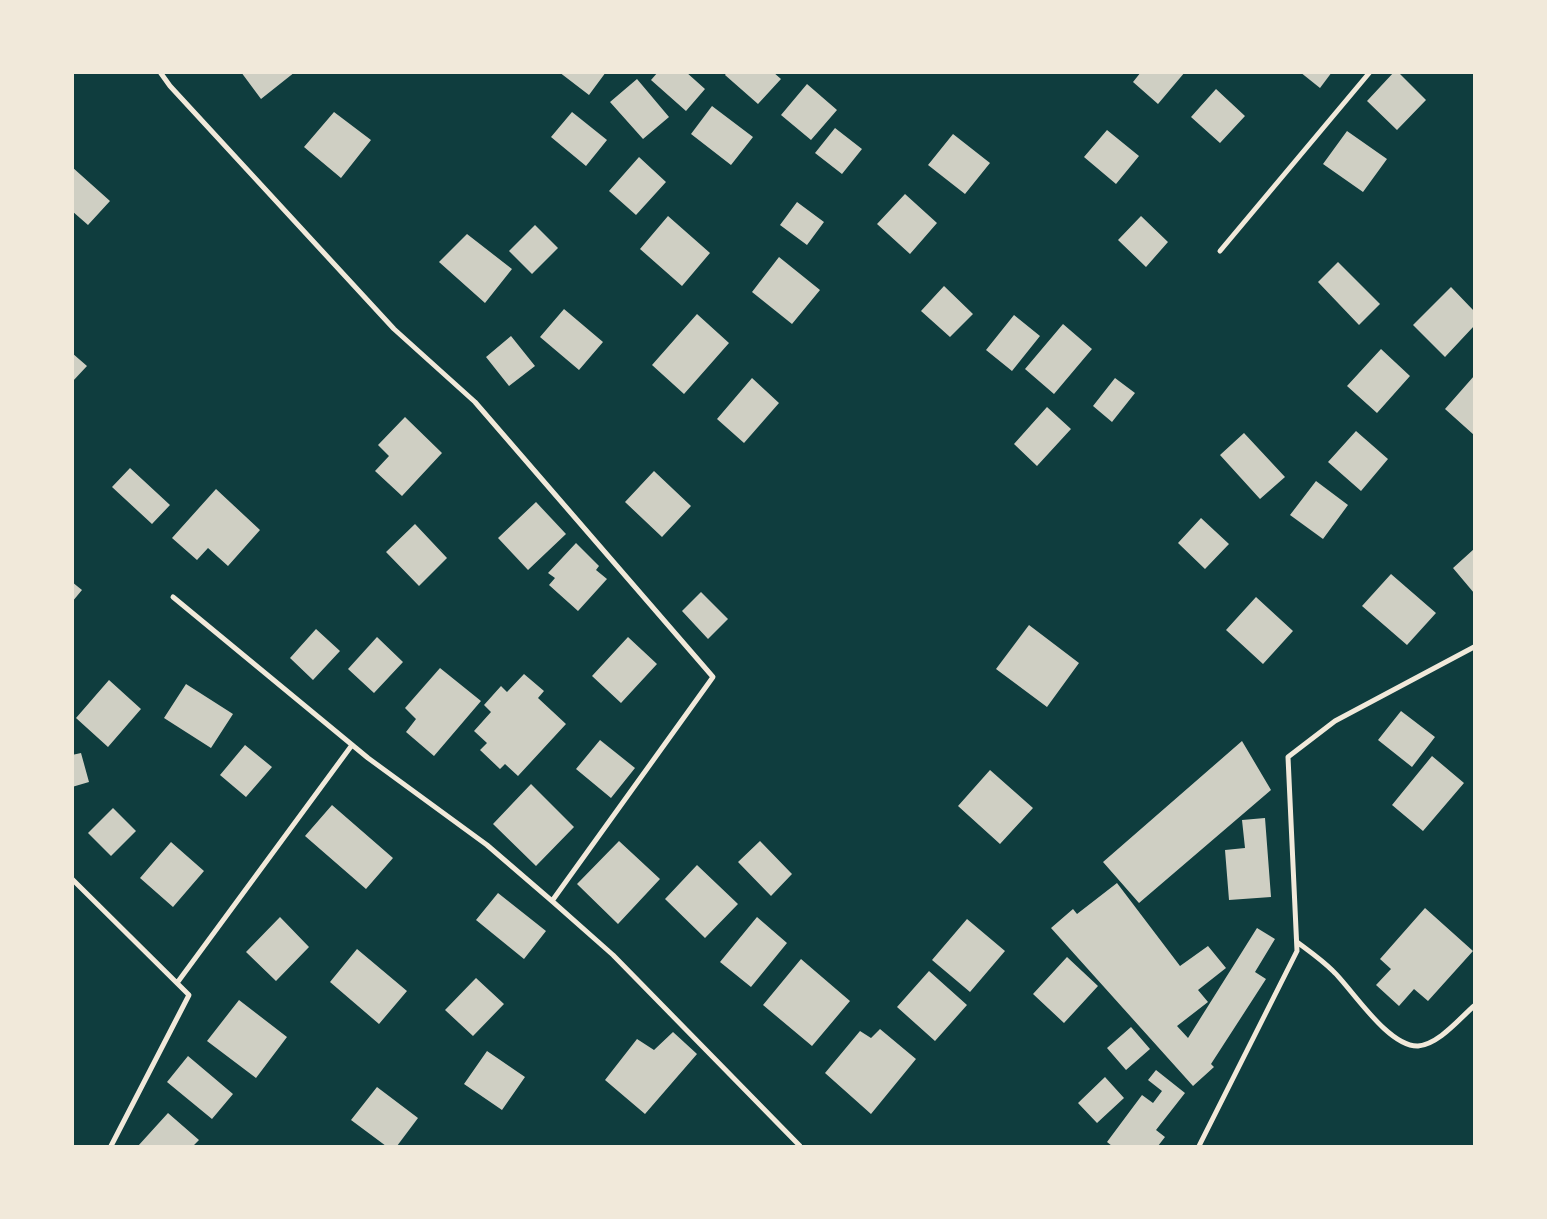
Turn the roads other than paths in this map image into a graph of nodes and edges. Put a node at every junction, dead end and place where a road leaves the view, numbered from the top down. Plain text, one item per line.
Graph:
1 (160, 72) edge
2 (1370, 72) edge
3 (1220, 251) dead end
4 (173, 597) dead end
5 (1474, 647) edge
6 (352, 745) junction
7 (72, 879) edge
8 (552, 902) junction
9 (1297, 942) junction
10 (177, 983) junction
11 (1474, 1006) edge
12 (111, 1146) edge
13 (800, 1146) edge
14 (1199, 1146) edge

1 - 8 street
2 - 3 street
4 - 6 street
5 - 9 street
6 - 8 street
6 - 10 street
7 - 10 street
8 - 13 street
9 - 11 street
9 - 14 street
10 - 12 street

